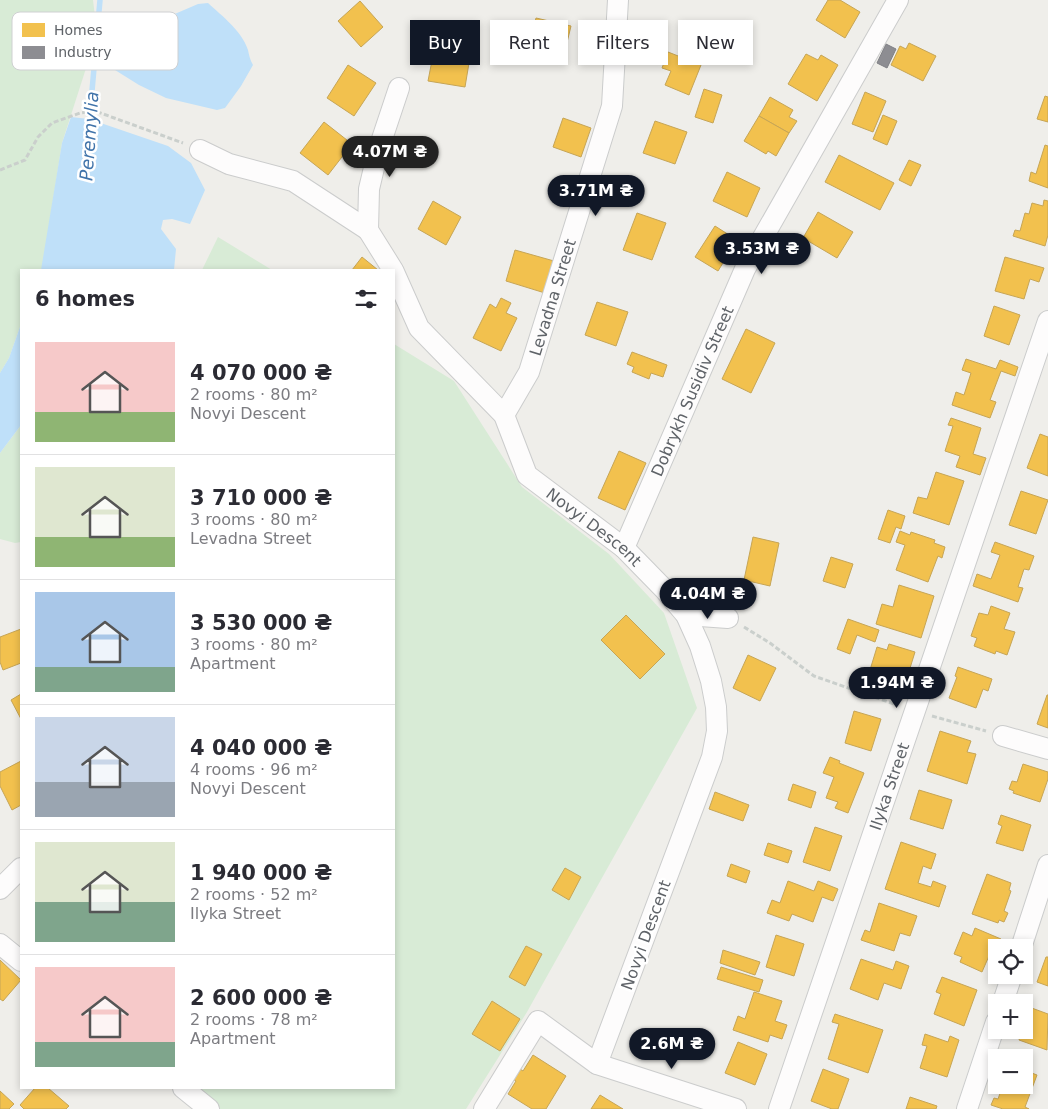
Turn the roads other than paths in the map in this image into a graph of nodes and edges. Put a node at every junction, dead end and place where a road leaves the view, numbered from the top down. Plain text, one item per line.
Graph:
1 (618, 0) edge
2 (898, 0) edge
3 (399, 88) dead end
4 (200, 150) road end
5 (368, 230) junction
6 (392, 269) edge
7 (395, 275) edge
8 (1048, 321) edge
9 (504, 415) junction
10 (624, 548) junction
11 (686, 615) junction
12 (728, 618) road end
13 (1003, 736) road end
14 (1048, 749) edge
15 (1048, 865) edge
16 (20, 869) edge
17 (0, 889) edge
18 (1024, 939) edge
19 (0, 944) edge
20 (20, 959) edge
21 (991, 1039) edge
22 (597, 1064) junction
23 (185, 1089) edge
24 (487, 1108) edge
25 (209, 1109) edge
26 (736, 1109) edge
27 (779, 1109) edge
28 (968, 1109) edge

1 - 9 street, Levadna Street
2 - 10 street, Dobrykh Susidiv Street
3 - 5 street
4 - 5 street
5 - 6 street, Novyi Descent
7 - 9 street, Novyi Descent
8 - 27 street, Ilyka Street
9 - 10 street, Novyi Descent
10 - 11 street, Novyi Descent
11 - 12 street
11 - 22 street, Novyi Descent
13 - 14 street
15 - 18 street
16 - 17 street
19 - 20 street
21 - 28 street
22 - 24 street
22 - 26 street
23 - 25 street

